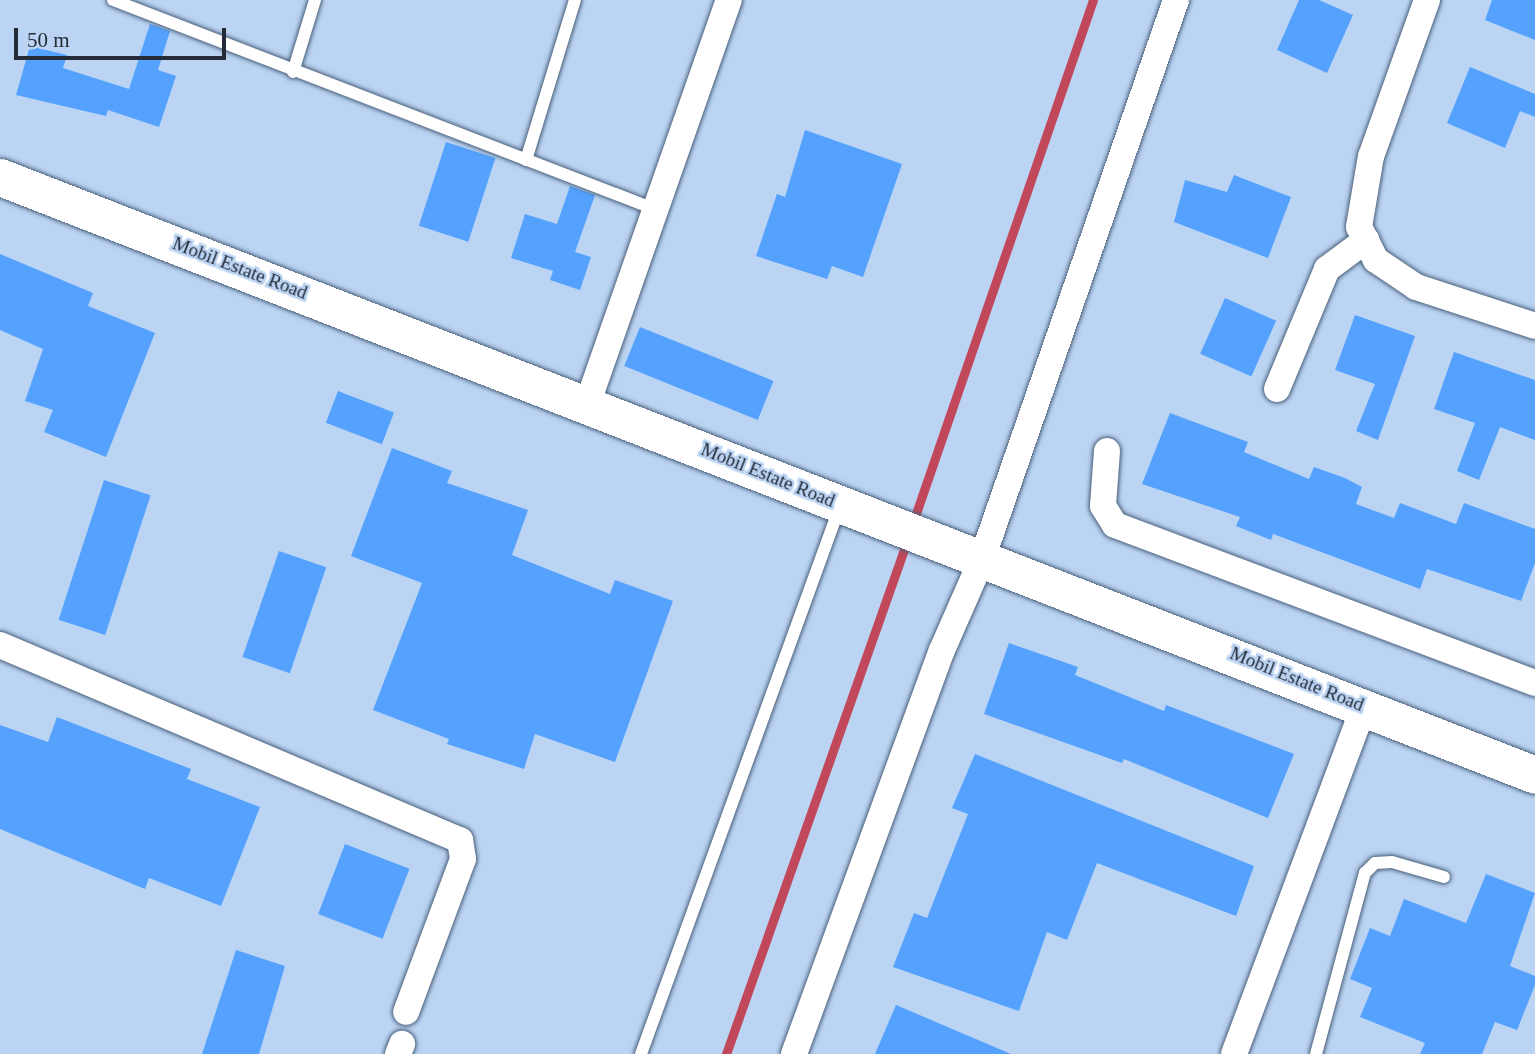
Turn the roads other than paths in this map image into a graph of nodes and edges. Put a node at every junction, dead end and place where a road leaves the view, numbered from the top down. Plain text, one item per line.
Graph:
1 (113, 0) edge
2 (315, 0) edge
3 (575, 0) edge
4 (729, 0) edge
5 (1176, 0) edge
6 (1427, 0) edge
7 (293, 72) junction
8 (526, 160) junction
9 (0, 177) edge
10 (657, 210) junction
11 (1366, 240) junction
12 (1535, 326) edge
13 (1277, 389) dead end
14 (589, 402) junction
15 (1107, 451) dead end
16 (851, 510) junction
17 (982, 559) junction
18 (0, 645) edge
19 (1535, 683) edge
20 (1364, 706) junction
21 (1535, 775) edge
22 (1444, 877) dead end
23 (406, 1012) dead end
24 (641, 1054) edge
25 (794, 1054) edge
26 (1234, 1054) edge
27 (1316, 1054) edge

1 - 7 lane
2 - 7 lane
3 - 8 lane
4 - 10 street
5 - 17 street
6 - 11 street
7 - 8 lane
8 - 10 lane
9 - 14 main road, Mobil Estate Road
10 - 14 street
11 - 12 street
11 - 13 street
14 - 16 main road, Mobil Estate Road
15 - 19 street
16 - 17 main road, Mobil Estate Road
16 - 24 lane
17 - 20 main road, Mobil Estate Road
17 - 25 street
18 - 23 street
20 - 21 main road, Mobil Estate Road
20 - 26 street
22 - 27 lane

